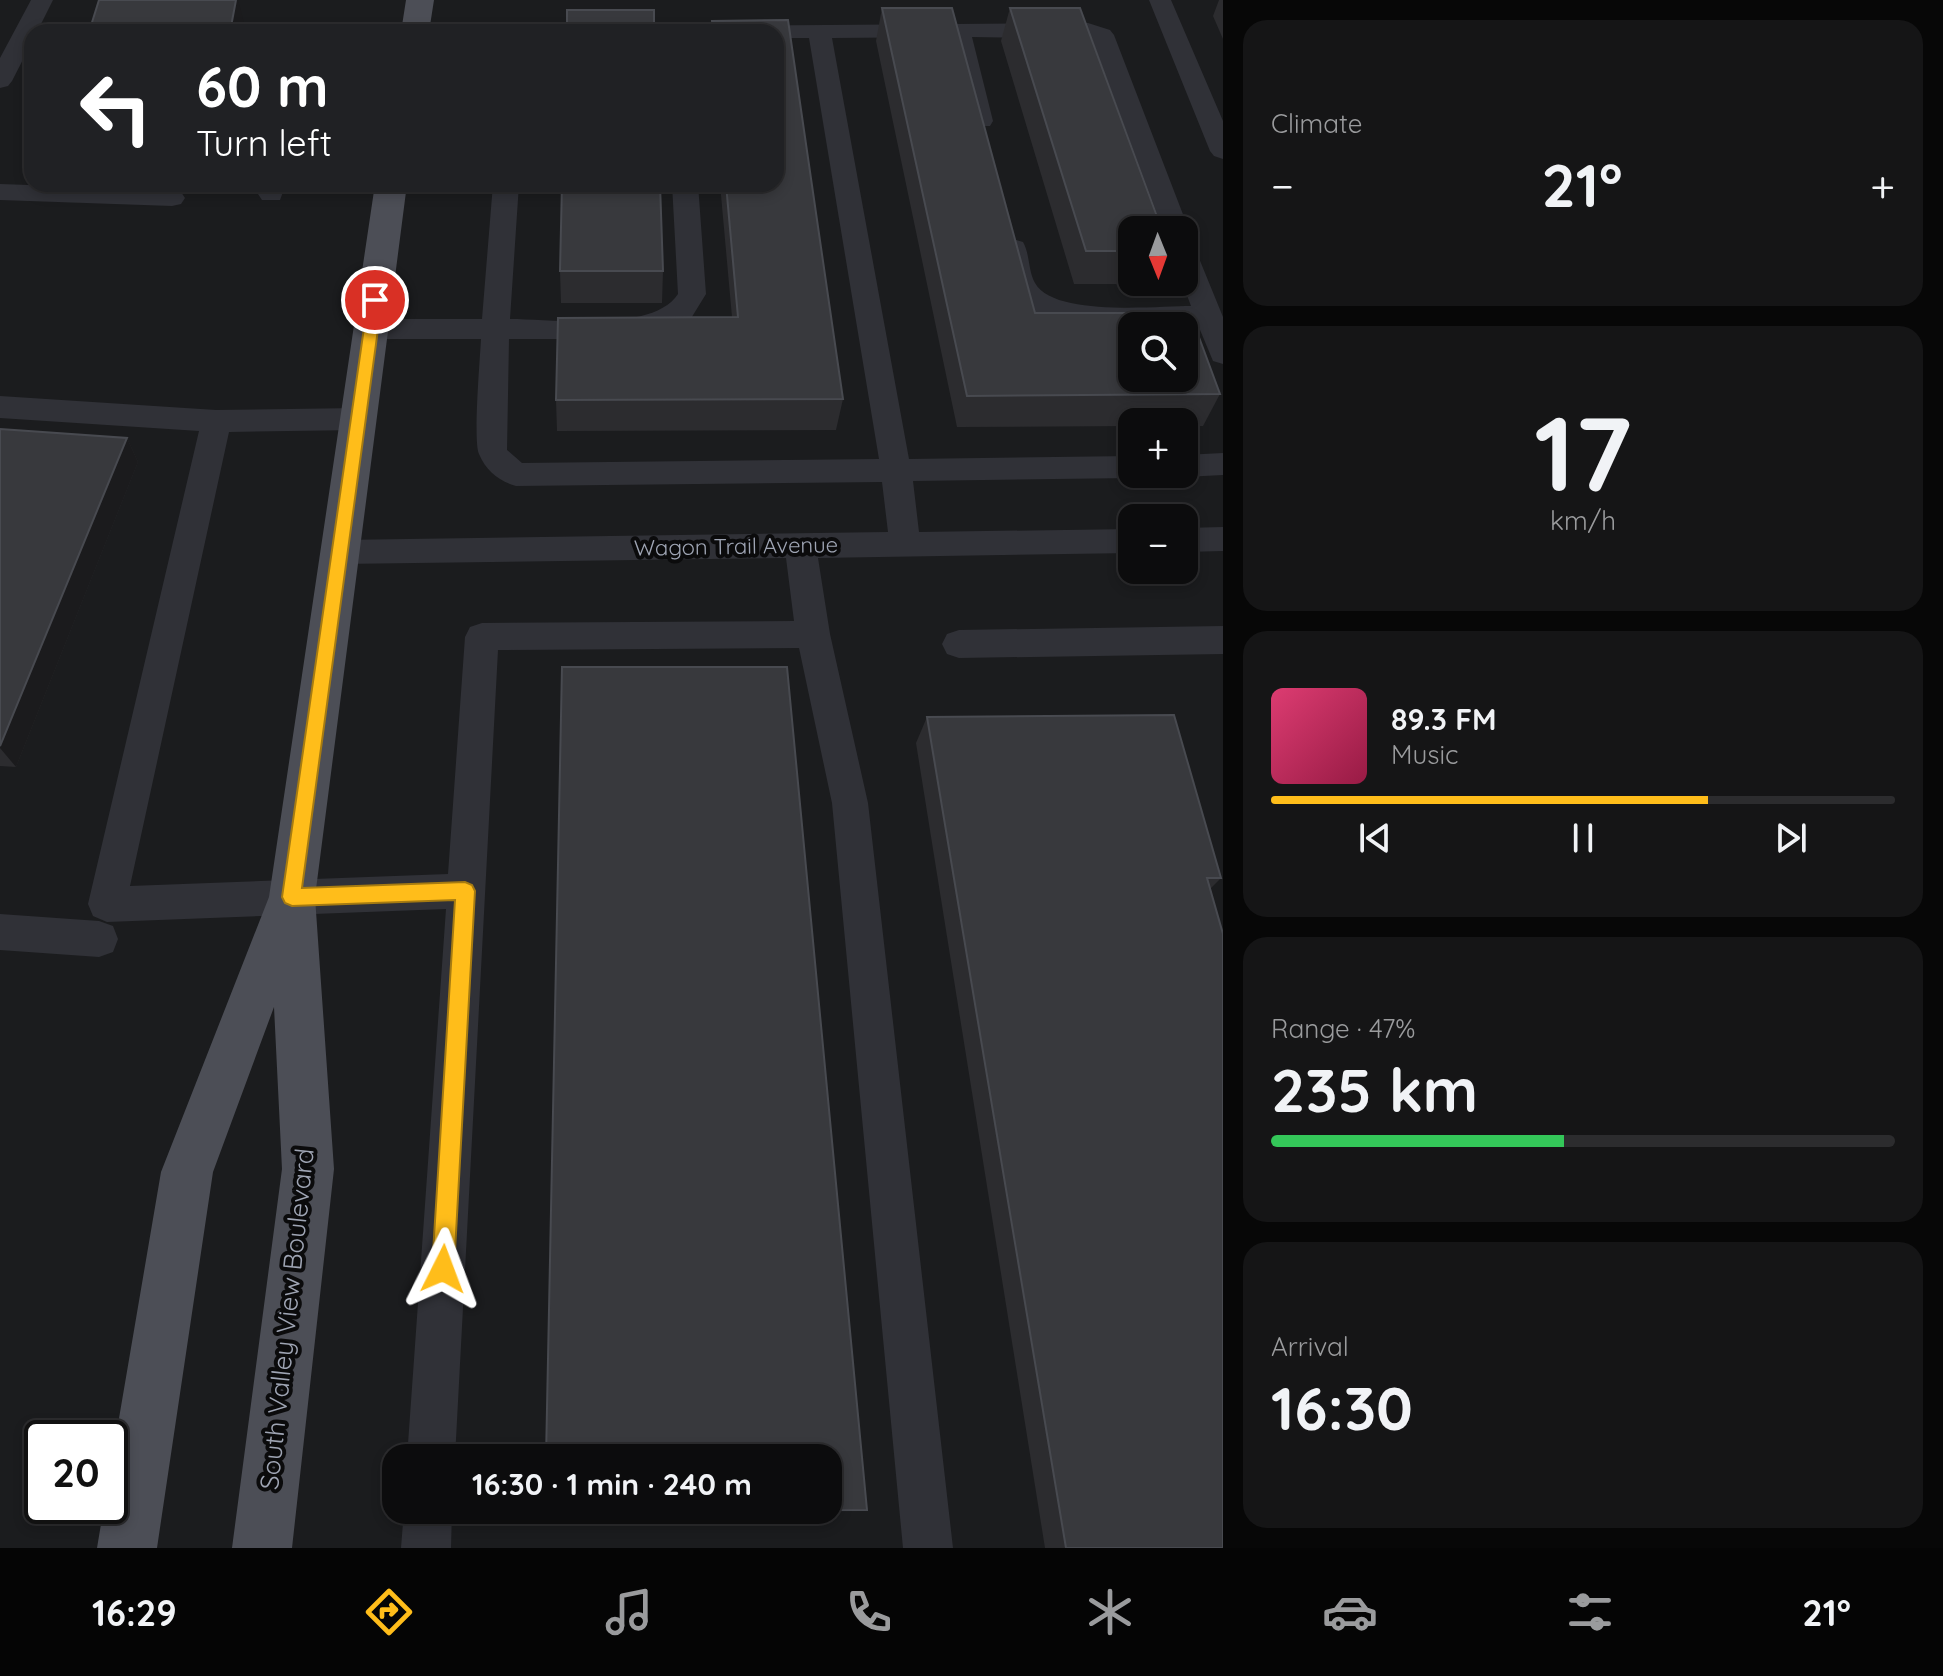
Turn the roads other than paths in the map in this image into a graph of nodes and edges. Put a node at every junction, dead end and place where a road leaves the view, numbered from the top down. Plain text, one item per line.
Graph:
1 (42, 0) edge
2 (420, 0) edge
3 (1160, 0) edge
4 (32, 24) edge
5 (416, 24) edge
6 (784, 30) edge
7 (819, 30) junction
8 (959, 30) junction
9 (0, 32) edge
10 (24, 33) edge
11 (24, 40) edge
12 (24, 75) edge
13 (2, 77) edge
14 (1218, 125) edge
15 (989, 151) edge
16 (1223, 151) edge
17 (0, 192) edge
18 (390, 192) edge
19 (505, 192) edge
20 (686, 192) edge
21 (172, 198) dead end
22 (1171, 216) edge
23 (1007, 227) edge
24 (1198, 289) edge
25 (1208, 315) junction
26 (371, 329) junction
27 (495, 330) junction
28 (1223, 354) edge
29 (0, 407) edge
30 (359, 419) junction
31 (216, 421) junction
32 (1223, 464) edge
33 (1198, 465) edge
34 (1118, 467) edge
35 (896, 470) junction
36 (1223, 539) edge
37 (1198, 540) edge
38 (1118, 541) edge
39 (905, 544) junction
40 (800, 545) junction
41 (340, 552) junction
42 (813, 634) junction
43 (1223, 640) edge
44 (959, 644) dead end
45 (465, 891) junction
46 (292, 897) junction
47 (0, 932) edge
48 (99, 939) dead end
49 (432, 1444) edge
50 (427, 1524) edge
51 (127, 1548) edge
52 (262, 1548) edge
53 (426, 1548) edge
54 (928, 1548) edge

1 - 4 street
2 - 5 main road
3 - 14 street
6 - 7 street
7 - 8 street
7 - 35 street
8 - 15 street
8 - 22 street
9 - 10 street
11 - 13 street
12 - 13 street
14 - 16 street
17 - 21 street
18 - 26 main road, South Valley View Boulevard
19 - 27 street
20 - 27 street
23 - 25 street
24 - 25 street
25 - 28 street
26 - 27 street
26 - 30 main road, South Valley View Boulevard
27 - 35 street
29 - 31 street
30 - 31 street
30 - 41 main road, South Valley View Boulevard
31 - 46 street
32 - 33 street
34 - 35 street
35 - 39 street
36 - 37 street
38 - 39 street, Wagon Trail Avenue
39 - 40 street, Wagon Trail Avenue
40 - 41 street, Wagon Trail Avenue
40 - 42 street
41 - 46 main road, South Valley View Boulevard
42 - 45 street
42 - 54 street
43 - 44 street
45 - 46 street
45 - 49 street
46 - 51 main road, South Valley View Boulevard
46 - 52 main road, South Valley View Boulevard
47 - 48 street
50 - 53 street

